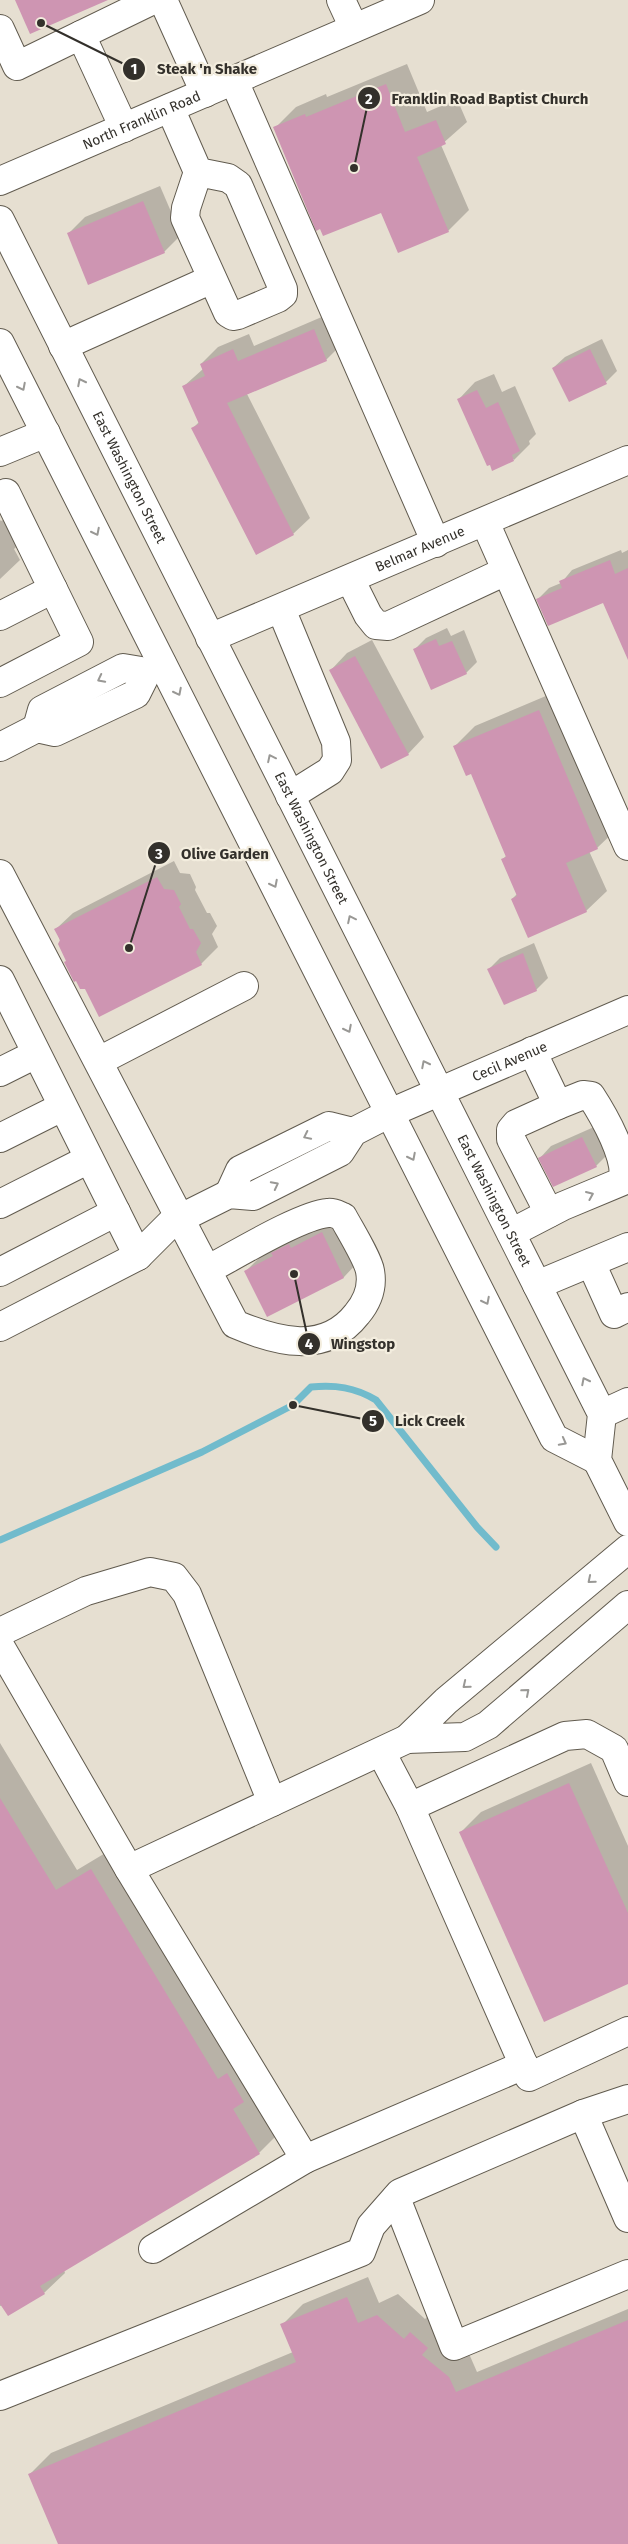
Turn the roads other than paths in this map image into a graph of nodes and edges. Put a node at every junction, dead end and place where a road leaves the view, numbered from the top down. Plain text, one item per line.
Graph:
1 (163, 0) edge
2 (342, 0) edge
3 (420, 0) edge
4 (140, 3) edge
5 (354, 28) junction
6 (0, 29) edge
7 (82, 35) junction
8 (234, 81) junction
9 (205, 93) junction
10 (170, 108) junction
11 (124, 128) junction
12 (198, 172) junction
13 (0, 181) edge
14 (0, 220) edge
15 (212, 279) junction
16 (0, 344) edge
17 (63, 346) junction
18 (46, 433) junction
19 (0, 452) edge
20 (628, 460) edge
21 (0, 496) edge
22 (485, 522) junction
23 (436, 543) junction
24 (506, 571) junction
25 (350, 579) junction
26 (53, 589) junction
27 (281, 609) junction
28 (0, 616) edge
29 (210, 638) junction
30 (155, 668) junction
31 (0, 683) edge
32 (0, 747) edge
33 (290, 796) junction
34 (628, 846) edge
35 (0, 874) edge
36 (244, 986) dead end
37 (3, 995) edge
38 (628, 1010) edge
39 (532, 1051) junction
40 (36, 1054) junction
41 (99, 1061) junction
42 (0, 1072) edge
43 (439, 1091) junction
44 (558, 1105) junction
45 (62, 1107) junction
46 (390, 1113) junction
47 (0, 1138) edge
48 (89, 1159) junction
49 (0, 1204) edge
50 (116, 1212) junction
51 (549, 1213) junction
52 (181, 1218) junction
53 (511, 1233) junction
54 (628, 1247) edge
55 (138, 1256) junction
56 (591, 1263) junction
57 (207, 1270) junction
58 (0, 1272) edge
59 (537, 1285) junction
60 (628, 1307) edge
61 (0, 1327) edge
62 (628, 1402) edge
63 (602, 1414) junction
64 (597, 1460) junction
65 (628, 1522) edge
66 (628, 1549) edge
67 (628, 1605) edge
68 (0, 1632) edge
69 (0, 1646) edge
70 (407, 1739) junction
71 (621, 1746) edge
72 (381, 1752) junction
73 (628, 1782) edge
74 (272, 1802) junction
75 (410, 1807) junction
76 (129, 1869) junction
77 (628, 2031) edge
78 (524, 2065) junction
79 (628, 2098) edge
80 (583, 2114) junction
81 (304, 2159) junction
82 (396, 2198) junction
83 (628, 2218) edge
84 (154, 2249) dead end
85 (628, 2274) edge
86 (0, 2396) edge

1 - 9 main road
2 - 5 main road
3 - 5 main road, North Franklin Road
4 - 7 main road
5 - 8 main road, North Franklin Road
6 - 7 main road
7 - 11 main road
8 - 9 main road, North Franklin Road
8 - 23 main road
9 - 10 main road, North Franklin Road
10 - 11 main road, North Franklin Road
10 - 12 main road
11 - 13 main road, North Franklin Road
12 - 15 main road
12 - 15 main road
14 - 17 main road, East Washington Street
15 - 17 main road
16 -> 18 main road
29 -> 17 main road, East Washington Street
18 - 19 main road
18 -> 30 main road
20 - 22 main road, Belmar Avenue
21 - 26 main road
22 - 23 main road, Belmar Avenue
22 - 24 main road
23 - 25 main road, Belmar Avenue
24 - 25 main road
24 - 34 main road
25 - 27 main road, Belmar Avenue
26 - 28 main road
26 - 31 main road
27 - 29 main road, Belmar Avenue
27 - 33 main road
33 -> 29 main road, East Washington Street
30 - 32 main road
30 -> 46 main road
43 -> 33 main road, East Washington Street
35 - 41 main road
36 - 41 main road
37 - 40 main road
38 - 39 main road, Cecil Avenue
39 - 43 main road, Cecil Avenue
39 - 44 main road
40 - 42 main road
40 - 45 main road
41 - 52 main road
43 - 46 main road, Cecil Avenue
43 - 53 main road, East Washington Street
44 - 51 main road
51 -> 44 main road
45 - 47 main road
45 - 48 main road
46 - 52 main road, Cecil Avenue
46 -> 64 main road
48 - 49 main road
48 - 50 main road
50 - 55 main road
50 - 58 main road
51 - 53 main road
52 - 55 main road
52 - 57 main road
53 - 59 main road, East Washington Street
54 - 56 main road
55 - 61 main road
56 - 59 main road
56 - 60 main road
57 - 57 main road
63 -> 59 main road, East Washington Street
62 - 63 main road
63 - 64 main road
64 - 65 main road
66 -> 70 main road
70 -> 67 main road
68 - 74 main road
69 - 76 main road
70 - 72 main road
71 - 73 main road
71 - 75 main road
72 - 74 main road
72 - 75 main road
74 - 76 main road
75 - 78 main road
76 - 81 main road
77 - 78 main road
78 - 81 main road
79 - 80 main road
80 - 82 main road
80 - 83 main road
81 - 84 main road
82 - 85 main road
82 - 86 main road

